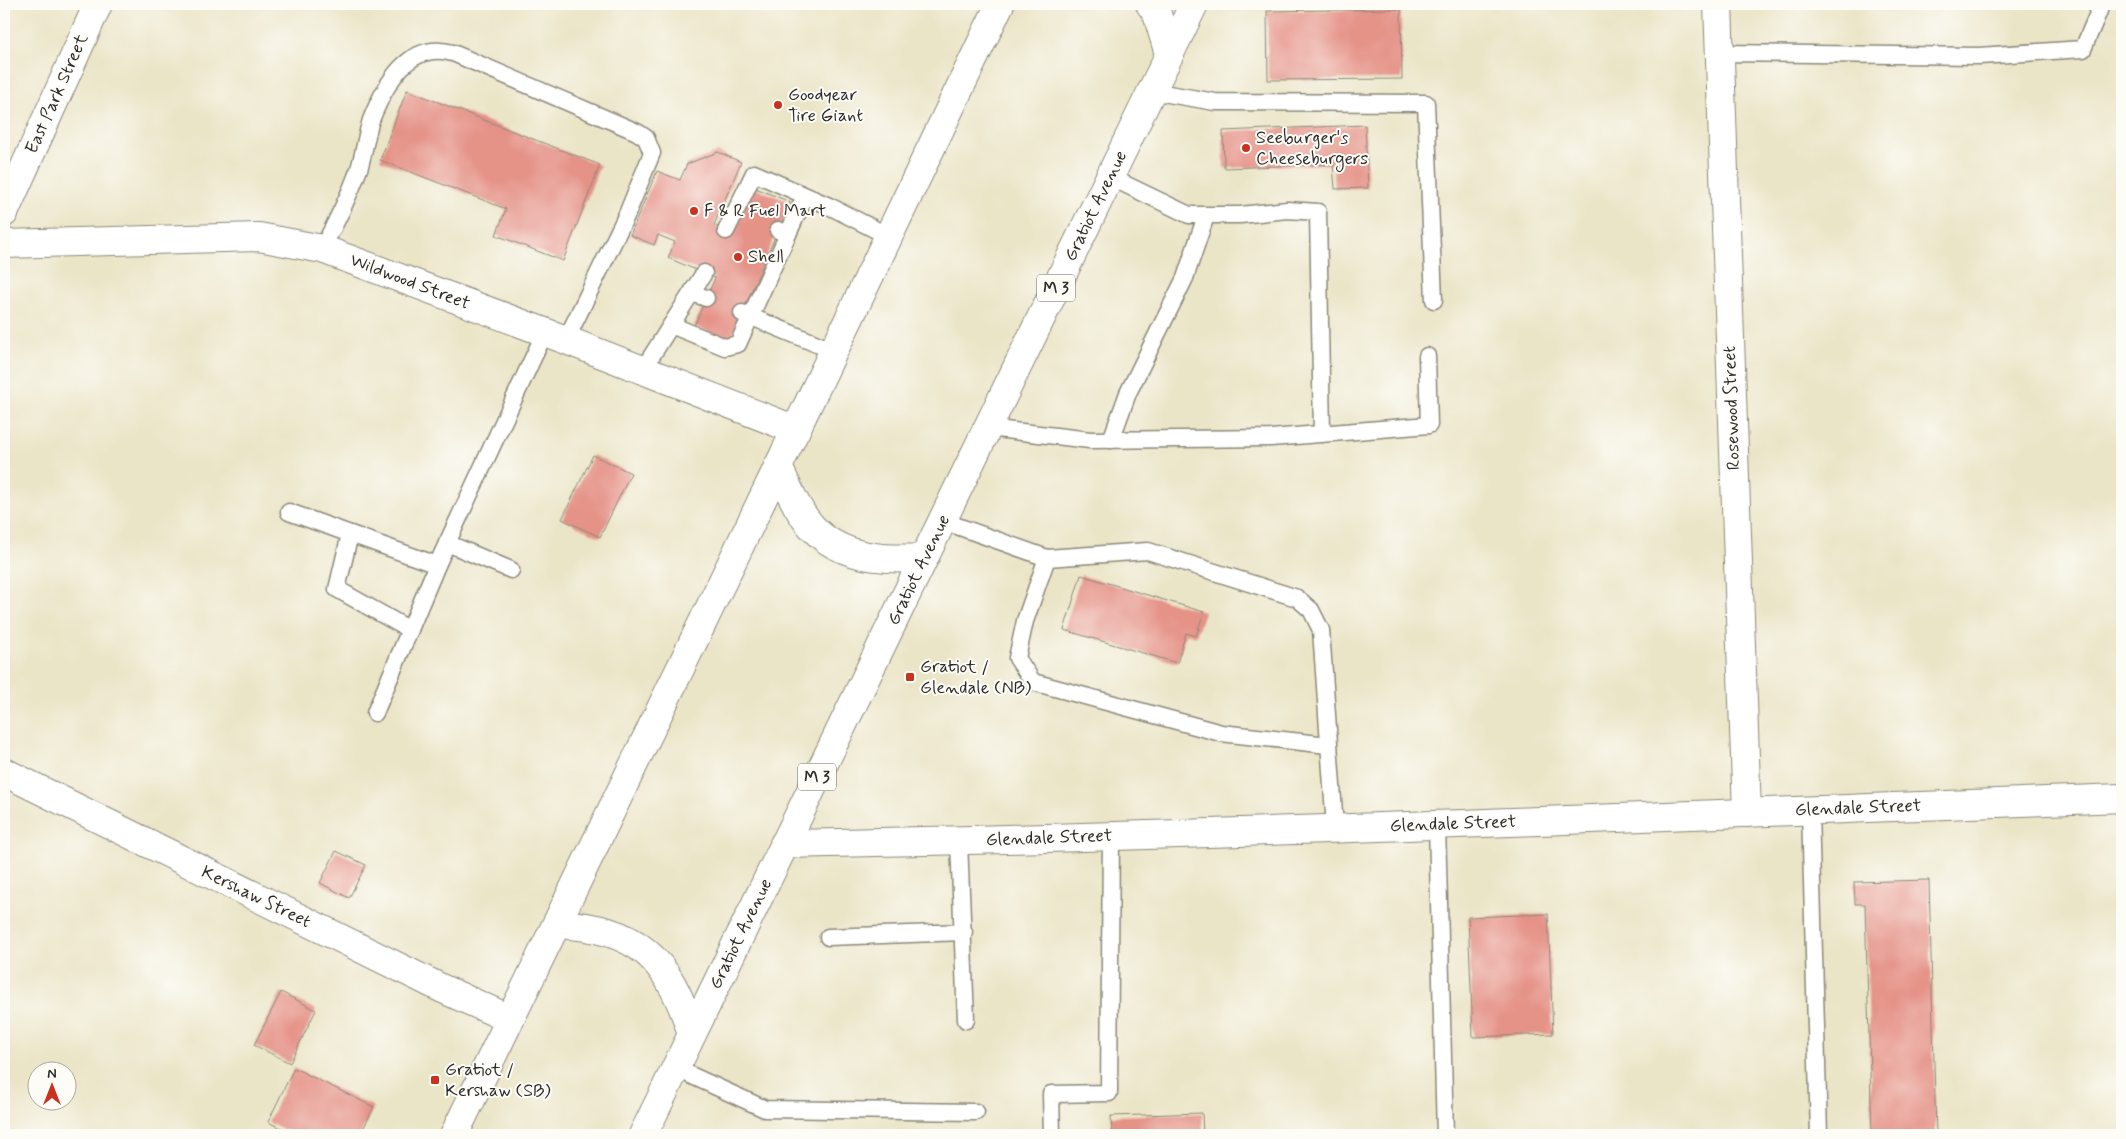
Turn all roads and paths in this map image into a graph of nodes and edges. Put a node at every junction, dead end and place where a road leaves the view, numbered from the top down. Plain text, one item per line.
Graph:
1 (98, 4) edge
2 (1000, 4) edge
3 (1150, 4) edge
4 (1194, 4) edge
5 (1718, 4) edge
6 (2099, 4) edge
7 (1719, 53) junction
8 (1169, 54) junction
9 (1151, 91) junction
10 (1110, 177) junction
11 (805, 196) junction
12 (4, 212) edge
13 (1206, 216) junction
14 (726, 231) dead end
15 (888, 236) junction
16 (4, 244) edge
17 (322, 249) junction
18 (704, 274) dead end
19 (1434, 300) dead end
20 (746, 315) junction
21 (671, 324) junction
22 (556, 336) junction
23 (834, 351) junction
24 (1428, 356) dead end
25 (642, 370) junction
26 (988, 428) junction
27 (796, 430) junction
28 (1322, 434) junction
29 (1110, 440) junction
30 (778, 467) junction
31 (289, 512) dead end
32 (943, 521) junction
33 (350, 534) junction
34 (447, 543) junction
35 (924, 558) junction
36 (1046, 558) junction
37 (437, 565) junction
38 (511, 570) dead end
39 (410, 630) junction
40 (375, 713) dead end
41 (1328, 745) junction
42 (4, 772) edge
43 (2122, 798) edge
44 (1810, 810) junction
45 (1747, 813) junction
46 (1437, 825) junction
47 (1335, 828) junction
48 (1110, 835) junction
49 (959, 841) junction
50 (784, 844) junction
51 (557, 924) junction
52 (964, 932) junction
53 (828, 937) dead end
54 (510, 1020) junction
55 (966, 1020) dead end
56 (692, 1034) junction
57 (676, 1068) junction
58 (976, 1112) dead end
59 (454, 1135) edge
60 (643, 1135) edge
61 (1052, 1135) edge
62 (1445, 1135) edge
63 (1819, 1135) edge

1 - 12 street, East Park Street
2 - 15 street
3 - 8 street
4 - 8 street, Gratiot Avenue / M 3
5 - 7 street, Rosewood Street
6 - 7 lane
7 - 45 street, Rosewood Street
8 - 9 street, Gratiot Avenue / M 3
9 - 10 street, Gratiot Avenue / M 3
9 - 19 lane
10 - 13 lane
10 - 26 street, Gratiot Avenue / M 3
11 - 14 lane
11 - 15 lane
11 - 20 lane
13 - 28 lane
13 - 29 lane
15 - 23 street
16 - 17 street, Wildwood Street
17 - 22 street, Wildwood Street
17 - 22 lane
18 - 21 lane
20 - 21 lane
20 - 23 lane
21 - 25 lane
22 - 25 street, Wildwood Street
22 - 34 lane
23 - 27 street
24 - 28 lane
25 - 27 street, Wildwood Street
26 - 29 lane
26 - 32 street, Gratiot Avenue / M 3
27 - 30 street
28 - 29 lane
30 - 35 street
30 - 51 street
31 - 33 lane
32 - 35 street, Gratiot Avenue / M 3
32 - 36 lane
33 - 37 lane
33 - 39 lane
34 - 37 lane
34 - 38 lane
35 - 50 street, Gratiot Avenue / M 3
36 - 41 lane
36 - 41 lane
37 - 39 lane
39 - 40 lane
41 - 47 lane
42 - 54 street, Kershaw Street
43 - 44 street, Glendale Street
44 - 45 street, Glendale Street
44 - 63 lane
45 - 46 street, Glendale Street
46 - 47 street, Glendale Street
46 - 62 lane
47 - 48 street, Glendale Street
48 - 49 street, Glendale Street
48 - 61 lane
49 - 50 street, Glendale Street
49 - 52 lane
50 - 56 street, Gratiot Avenue / M 3
51 - 54 street
51 - 56 street
52 - 53 lane
52 - 55 lane
54 - 59 street
56 - 57 street, Gratiot Avenue / M 3
57 - 58 lane
57 - 60 street, Gratiot Avenue / M 3

